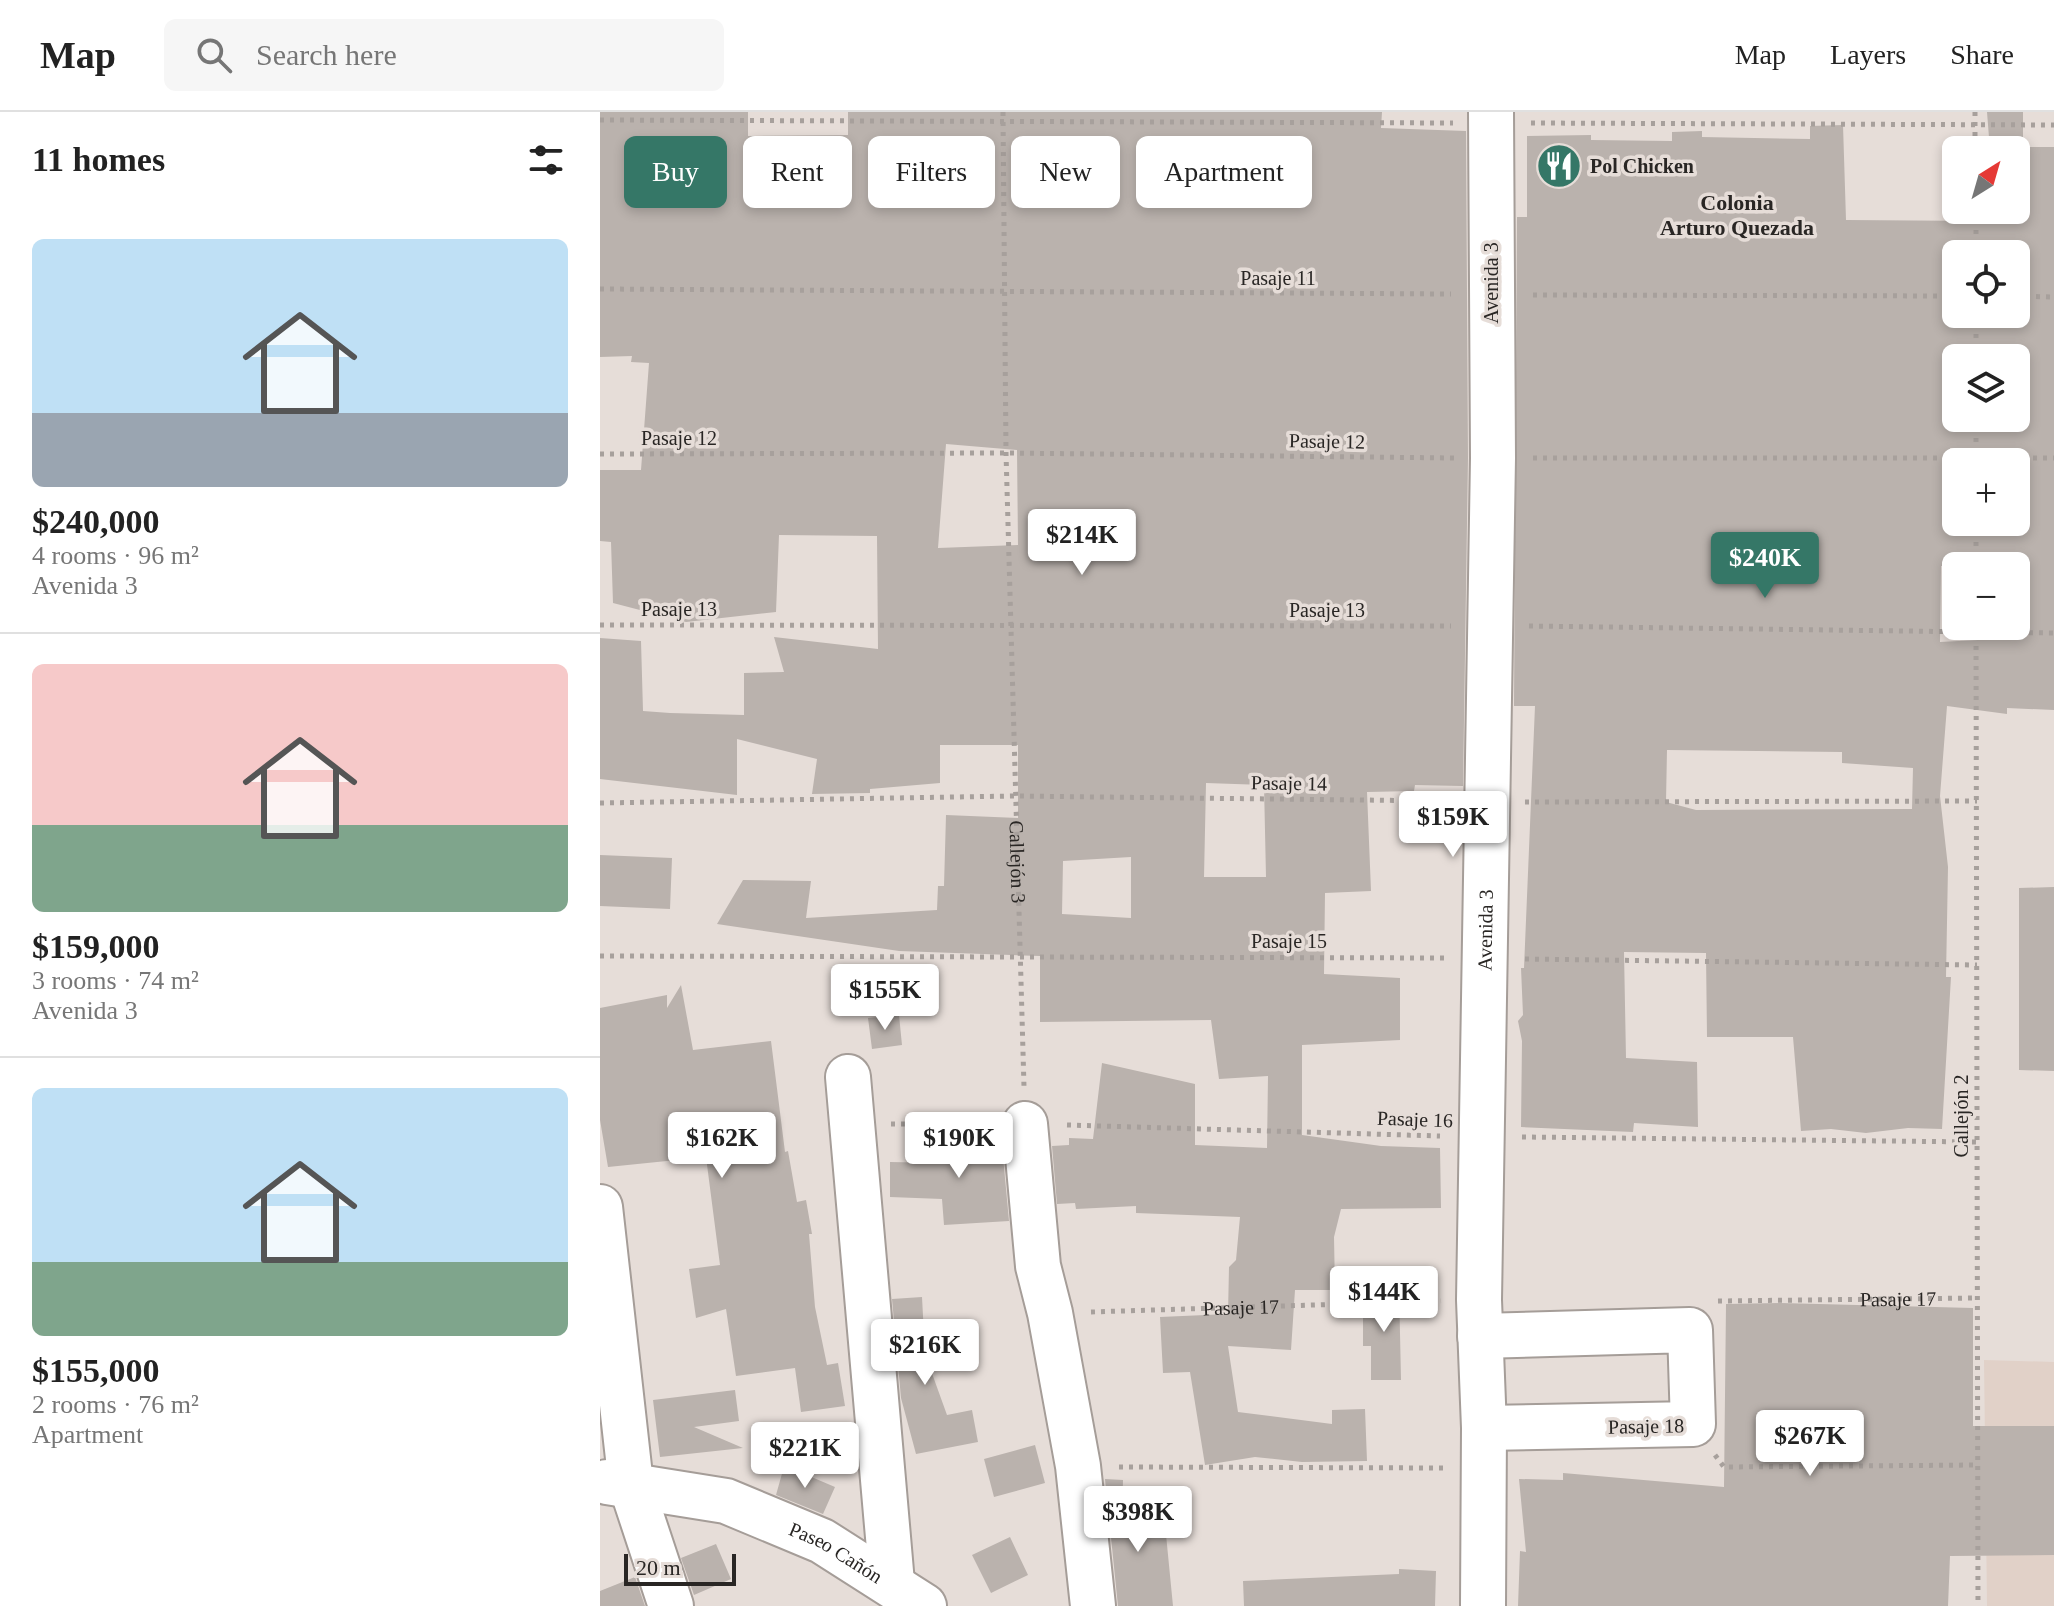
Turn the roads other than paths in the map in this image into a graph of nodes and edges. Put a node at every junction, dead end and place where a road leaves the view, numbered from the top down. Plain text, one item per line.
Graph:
1 (1490, 118) edge
2 (848, 1077) dead end
3 (1025, 1124) road end
4 (600, 1207) edge
5 (1480, 1318) junction
6 (1484, 1448) junction
7 (616, 1483) edge
8 (908, 1595) edge
9 (671, 1606) edge
10 (1093, 1606) edge
11 (1483, 1606) edge

1 - 5 street, Avenida 3
2 - 8 street
3 - 10 street
4 - 7 street
5 - 6 street, Avenida 3
5 - 6 street, Pasaje 18
6 - 11 street, Avenida 3
7 - 8 street, Paseo Cañón
7 - 9 street

